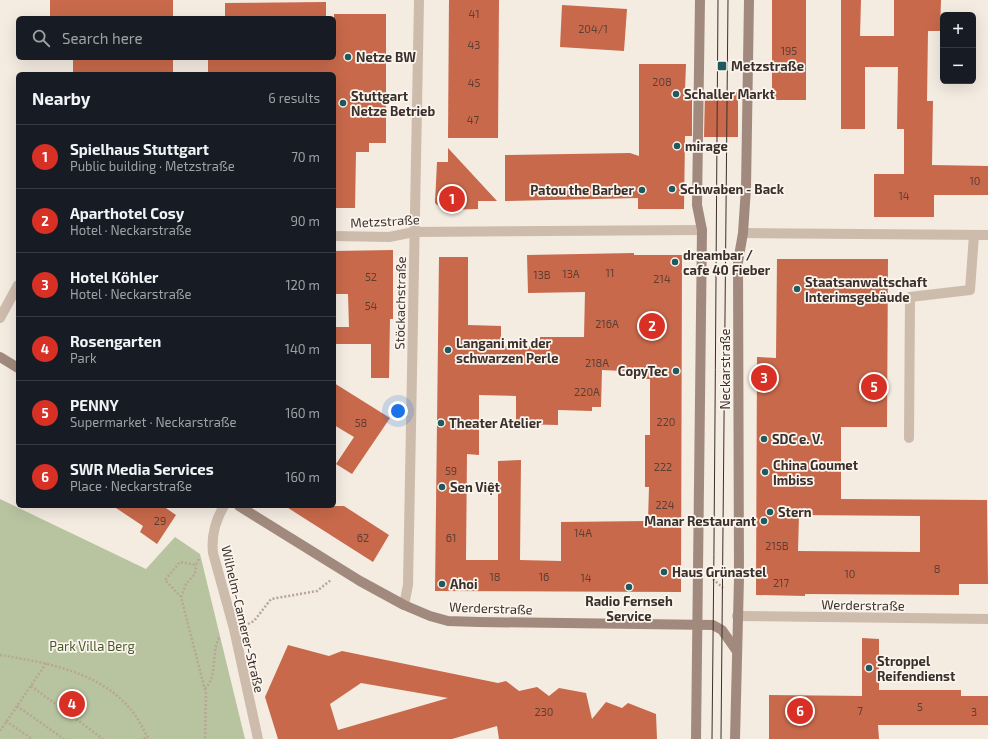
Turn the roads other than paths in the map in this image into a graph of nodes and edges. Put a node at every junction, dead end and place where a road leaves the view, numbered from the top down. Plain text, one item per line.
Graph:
1 (418, 0) edge
2 (700, 0) edge
3 (749, 0) edge
4 (702, 230) junction
5 (414, 232) junction
6 (743, 233) junction
7 (974, 235) junction
8 (336, 236) edge
9 (988, 236) edge
10 (16, 289) edge
11 (0, 318) edge
12 (0, 357) edge
13 (16, 367) edge
14 (909, 438) dead end
15 (223, 508) edge
16 (242, 508) edge
17 (404, 605) junction
18 (737, 616) junction
19 (988, 619) edge
20 (697, 623) junction
21 (736, 650) junction
22 (258, 739) edge
23 (696, 739) edge
24 (735, 739) edge

1 - 5 street, Stöckachstraße
2 - 4 street, Neckarstraße
3 - 6 street, Neckarstraße
4 - 5 street, Metzstraße
4 - 20 street, Neckarstraße
5 - 8 street, Metzstraße
5 - 17 street, Stöckachstraße
6 - 7 street
6 - 18 street, Neckarstraße
7 - 9 street
7 - 14 street
10 - 11 street
12 - 13 street
15 - 22 street, Wilhelm-Camerer-Straße
16 - 17 street, Werderstraße
17 - 20 street, Werderstraße
18 - 19 street, Werderstraße
18 - 21 street, Neckarstraße
20 - 21 street, Werderstraße
20 - 23 street, Neckarstraße
21 - 24 street, Neckarstraße

